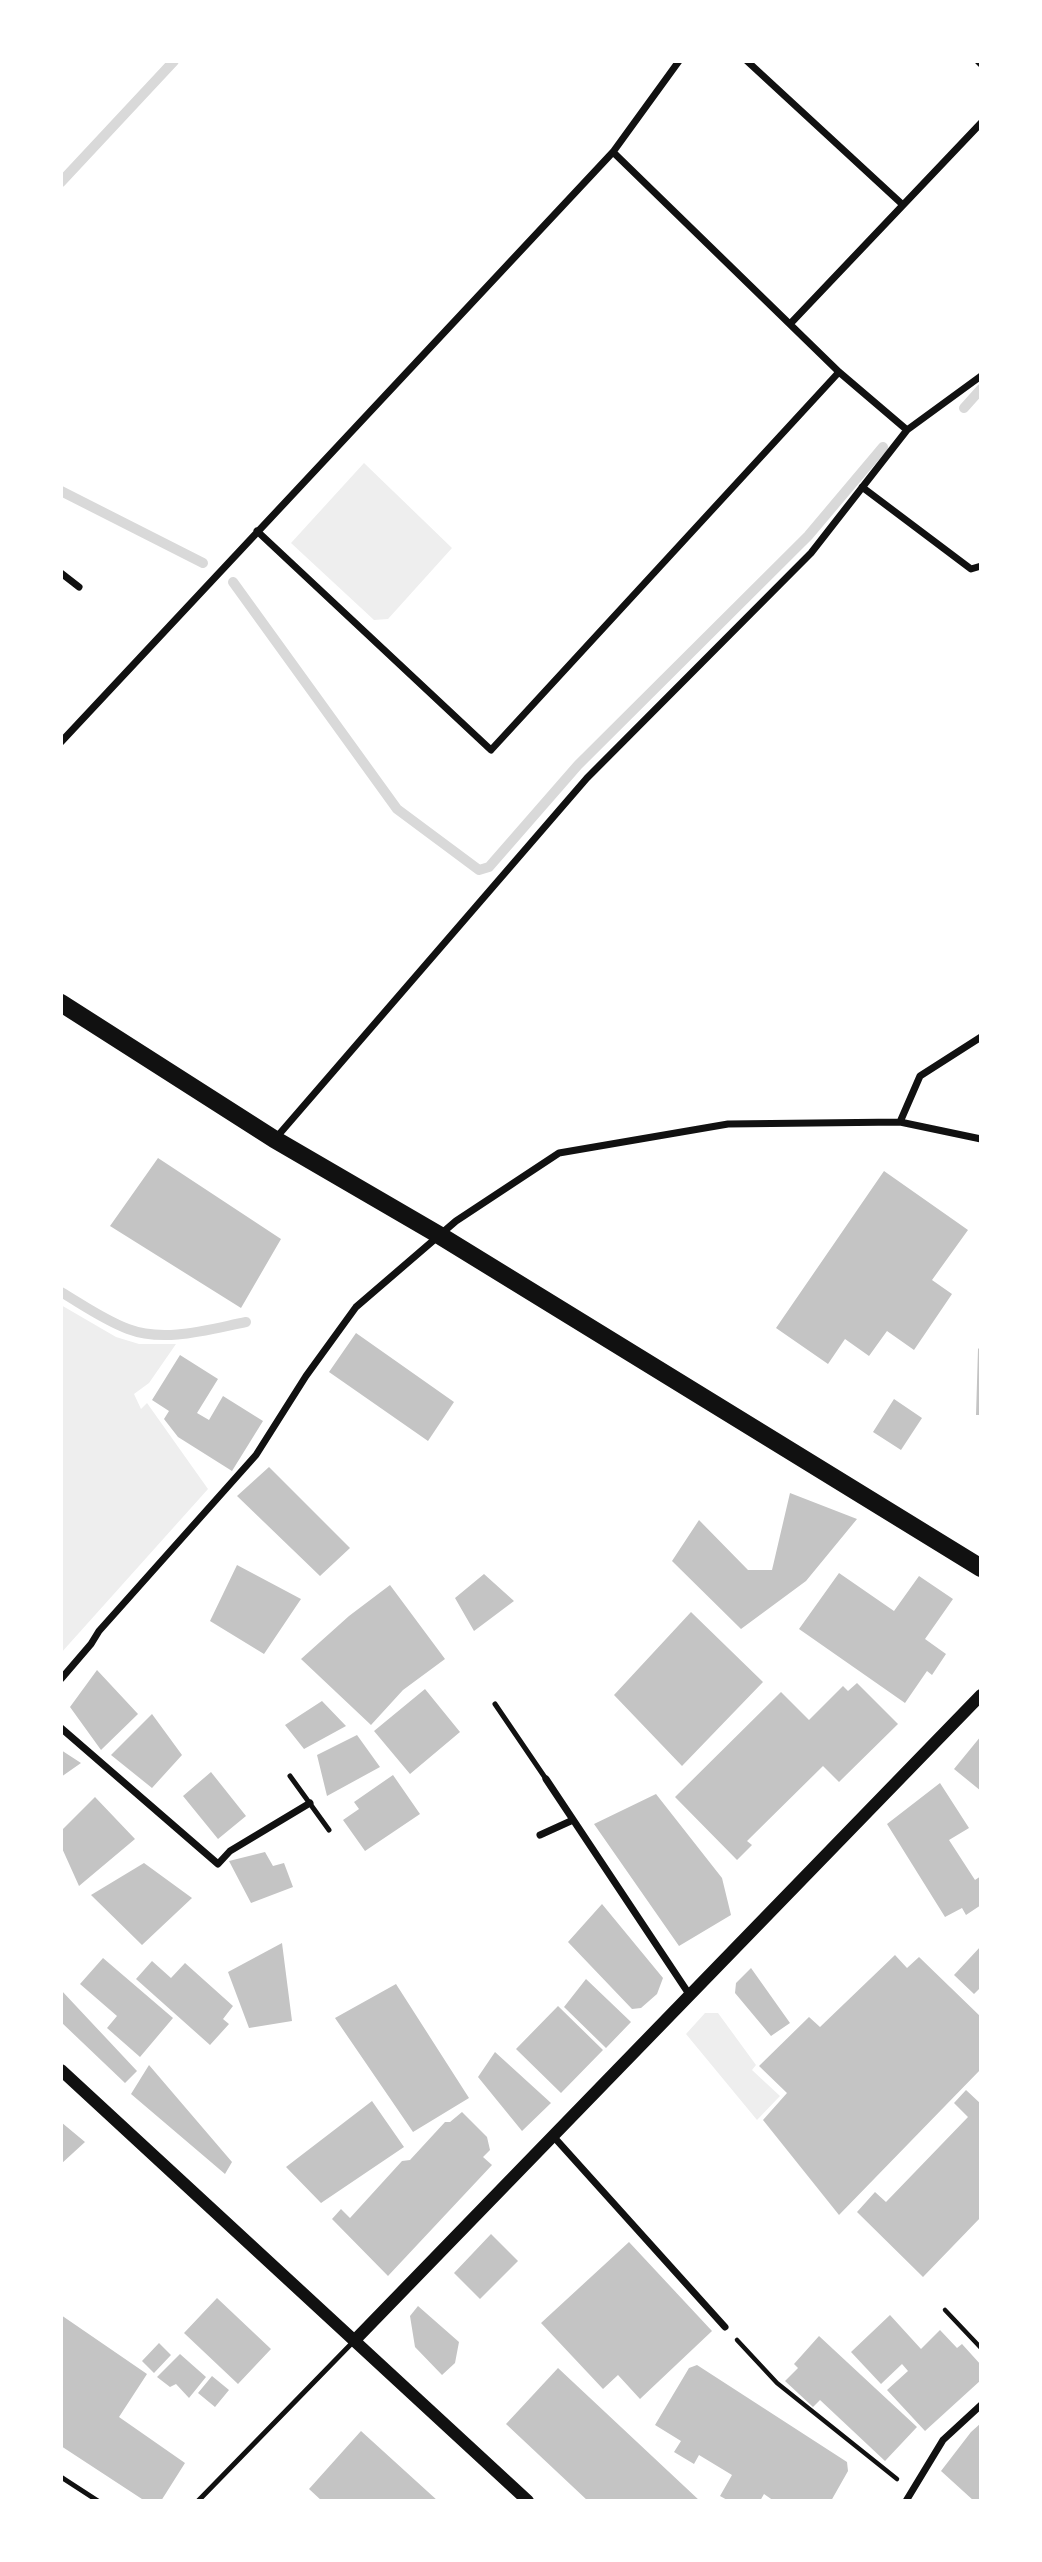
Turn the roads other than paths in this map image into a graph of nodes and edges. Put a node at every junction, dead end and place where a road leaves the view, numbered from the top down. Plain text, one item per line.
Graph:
1 (679, 61) edge
2 (747, 61) edge
3 (981, 123) edge
4 (613, 152) junction
5 (903, 205) junction
6 (790, 324) junction
7 (839, 372) junction
8 (981, 376) edge
9 (907, 430) junction
10 (862, 488) junction
11 (257, 531) junction
12 (981, 566) edge
13 (61, 573) edge
14 (79, 587) dead end
15 (61, 742) edge
16 (61, 1003) edge
17 (981, 1037) edge
18 (900, 1122) junction
19 (274, 1139) junction
20 (981, 1139) edge
21 (439, 1235) junction
22 (981, 1568) edge
23 (61, 1679) edge
24 (981, 1695) edge
25 (495, 1704) dead end
26 (61, 1728) edge
27 (290, 1776) dead end
28 (546, 1779) joint
29 (310, 1803) junction
30 (573, 1820) junction
31 (329, 1830) dead end
32 (540, 1835) dead end
33 (689, 1994) junction
34 (61, 2070) edge
35 (553, 2136) junction
36 (725, 2327) road end
37 (354, 2341) junction
38 (981, 2405) edge
39 (61, 2477) edge
40 (97, 2501) edge
41 (198, 2501) edge
42 (528, 2501) edge
43 (906, 2501) edge

1 - 4 street
2 - 5 street
3 - 5 street
4 - 6 street
4 - 11 street
5 - 6 street
6 - 7 street
7 - 9 street
7 - 11 street
8 - 9 street
9 - 10 street
10 - 12 street
10 - 19 street
11 - 15 street
13 - 14 street
16 - 19 main road
17 - 18 street
18 - 20 street
18 - 21 street
19 - 21 main road
21 - 22 main road
21 - 23 street
24 - 33 street
25 - 28 lane
26 - 29 street
27 - 29 lane
28 - 30 street
29 - 31 lane
30 - 32 street
30 - 33 street
33 - 35 street
34 - 37 street
35 - 36 street
35 - 37 street
37 - 41 lane
37 - 42 street
38 - 43 street
39 - 40 lane

